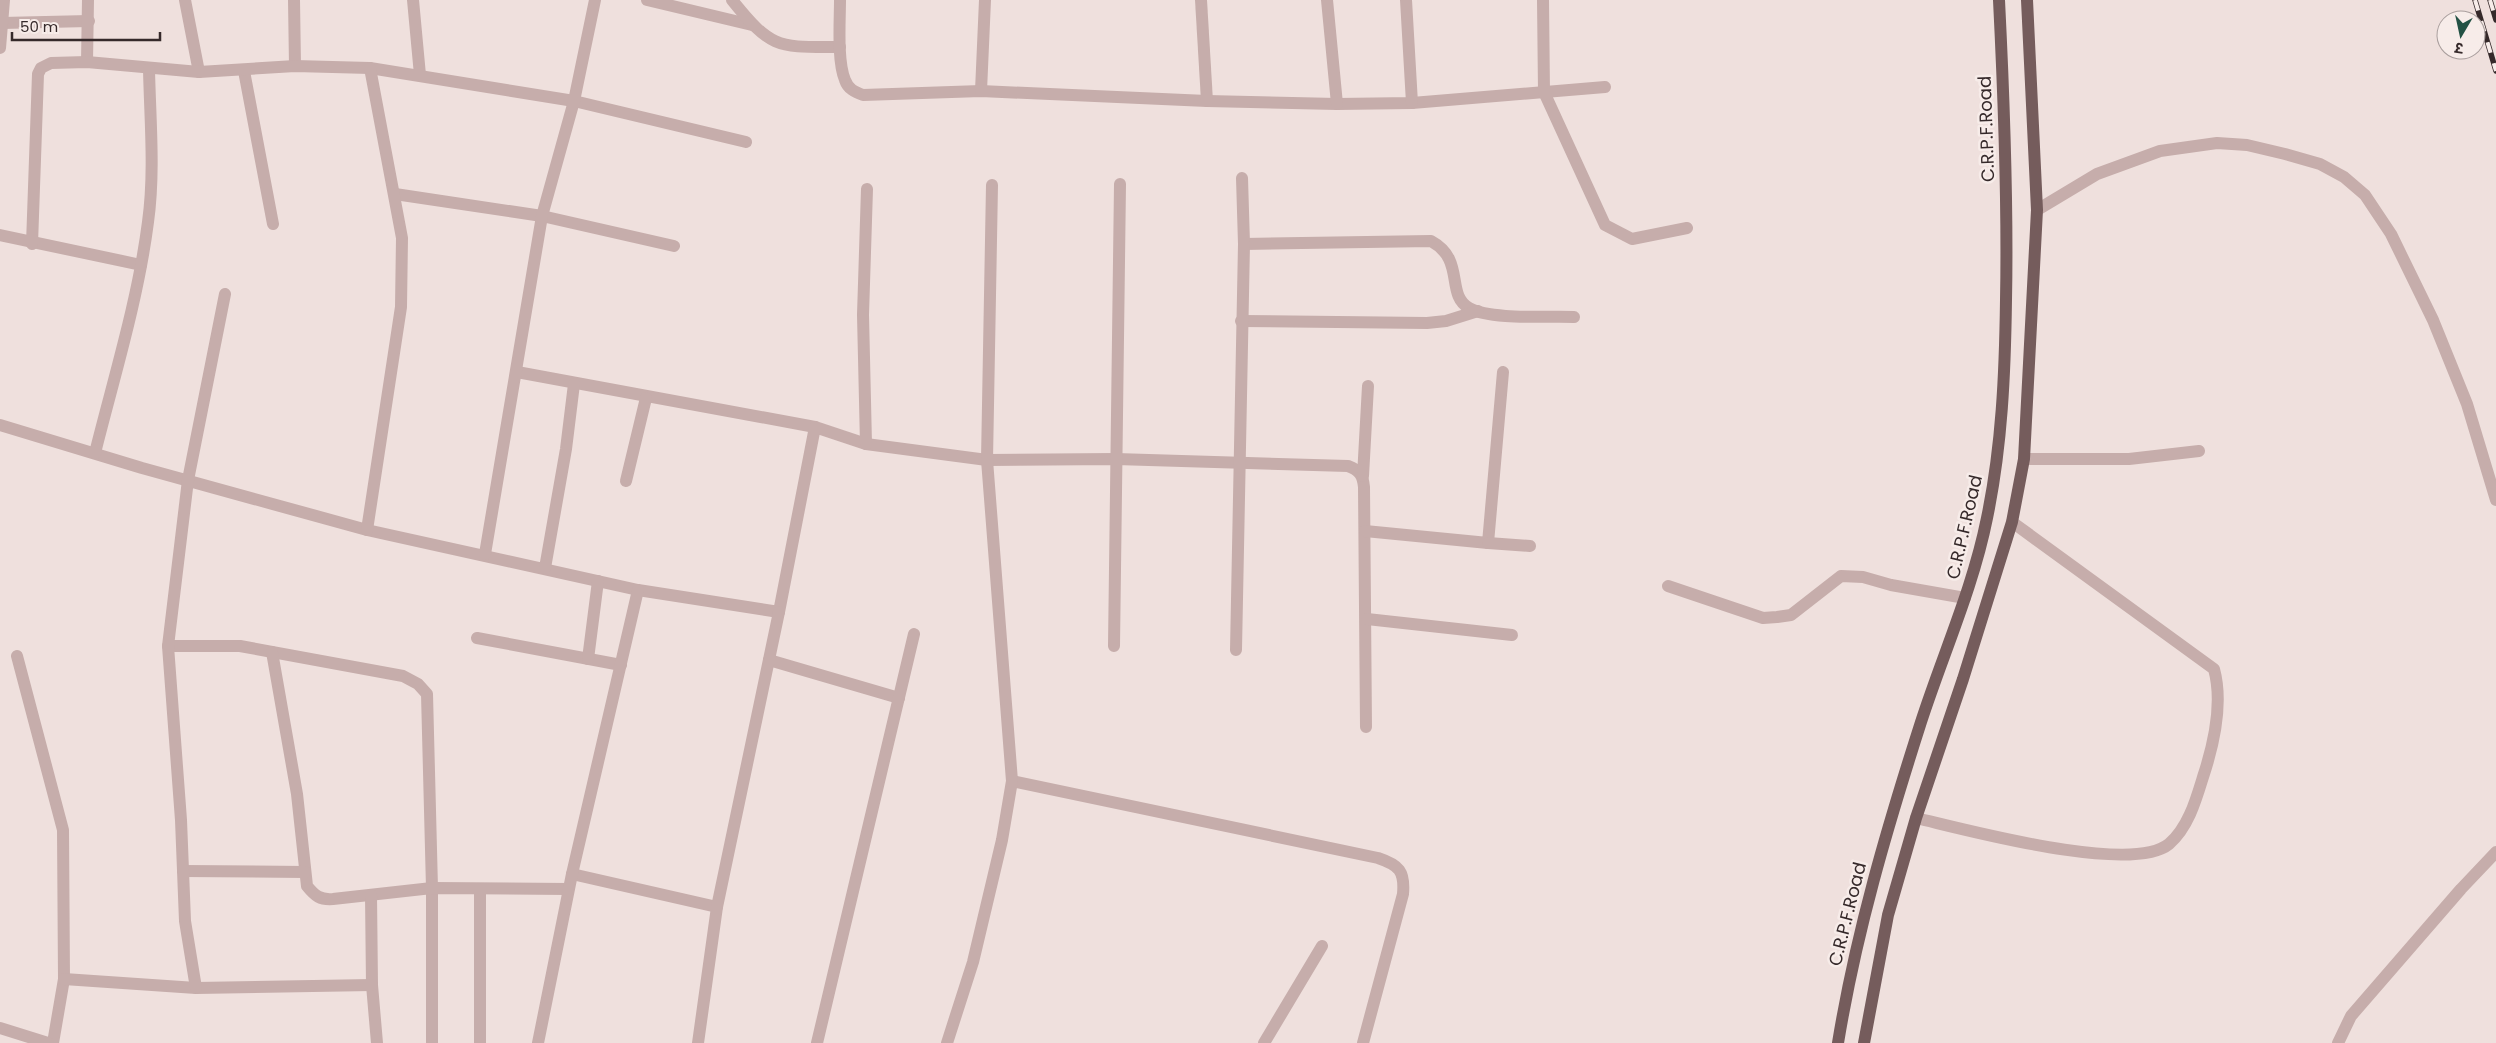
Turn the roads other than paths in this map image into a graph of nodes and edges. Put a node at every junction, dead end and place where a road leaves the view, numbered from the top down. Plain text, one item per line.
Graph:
1 (4, 0) edge
2 (88, 0) edge
3 (185, 0) edge
4 (294, 0) edge
5 (413, 0) edge
6 (596, 0) edge
7 (647, 0) edge
8 (732, 0) edge
9 (840, 0) edge
10 (985, 0) edge
11 (1201, 0) edge
12 (1328, 0) edge
13 (1406, 0) edge
14 (1543, 0) edge
15 (1999, 0) edge
16 (2027, 0) edge
17 (89, 21) junction
18 (2, 23) junction
19 (752, 25) junction
20 (840, 47) junction
21 (0, 48) edge
22 (87, 62) junction
23 (295, 66) junction
24 (370, 68) junction
25 (149, 69) junction
26 (244, 71) junction
27 (199, 72) junction
28 (420, 75) junction
29 (1606, 87) dead end
30 (981, 91) junction
31 (1544, 92) junction
32 (574, 101) junction
33 (1207, 101) junction
34 (1412, 103) junction
35 (1337, 104) junction
36 (746, 142) dead end
37 (1242, 178) dead end
38 (992, 184) dead end
39 (1120, 184) dead end
40 (867, 189) dead end
41 (395, 194) junction
42 (2037, 210) junction
43 (542, 216) junction
44 (273, 224) dead end
45 (1686, 228) dead end
46 (0, 235) edge
47 (32, 244) junction
48 (1244, 244) junction
49 (674, 246) dead end
50 (142, 265) junction
51 (225, 294) dead end
52 (1478, 311) junction
53 (1574, 317) dead end
54 (1241, 322) junction
55 (517, 372) junction
56 (1503, 372) dead end
57 (574, 384) junction
58 (1368, 386) dead end
59 (646, 398) junction
60 (0, 425) edge
61 (815, 427) junction
62 (866, 444) junction
63 (2199, 451) dead end
64 (95, 453) junction
65 (1116, 459) junction
66 (2024, 459) junction
67 (987, 460) junction
68 (1240, 461) junction
69 (1363, 476) junction
70 (188, 480) junction
71 (626, 481) dead end
72 (2496, 500) edge
73 (2012, 522) junction
74 (367, 530) junction
75 (1365, 531) junction
76 (1488, 543) junction
77 (1530, 546) dead end
78 (485, 554) junction
79 (545, 568) junction
80 (598, 581) junction
81 (1668, 586) dead end
82 (638, 590) junction
83 (1965, 598) junction
84 (779, 612) junction
85 (1367, 619) junction
86 (914, 634) dead end
87 (1512, 635) dead end
88 (477, 638) dead end
89 (168, 646) junction
90 (1114, 646) dead end
91 (1236, 650) dead end
92 (272, 652) junction
93 (17, 656) dead end
94 (588, 659) junction
95 (769, 660) junction
96 (622, 665) junction
97 (899, 698) junction
98 (1366, 727) dead end
99 (1012, 781) junction
100 (1916, 818) junction
101 (2496, 852) edge
102 (183, 872) junction
103 (305, 872) junction
104 (572, 874) junction
105 (432, 888) junction
106 (480, 889) junction
107 (568, 889) junction
108 (371, 895) junction
109 (717, 907) junction
110 (1322, 946) dead end
111 (64, 979) junction
112 (372, 985) junction
113 (196, 988) junction
114 (0, 1028) edge
115 (48, 1043) edge
116 (53, 1043) edge
117 (377, 1043) edge
118 (432, 1043) edge
119 (480, 1043) edge
120 (538, 1043) edge
121 (698, 1043) edge
122 (817, 1043) edge
123 (947, 1043) edge
124 (1264, 1043) edge
125 (1363, 1043) edge
126 (1838, 1043) edge
127 (1864, 1043) edge
128 (2338, 1043) edge

1 - 18 street
2 - 17 street
3 - 27 street
4 - 23 street
5 - 28 street
6 - 32 street
7 - 19 street
8 - 19 street
9 - 20 street
10 - 30 street
11 - 33 street
12 - 35 street
13 - 34 street
14 - 31 street
15 - 83 main road, C.R.P.F.Road
16 - 42 main road
17 - 18 street
17 - 22 street
18 - 21 street
19 - 20 street
20 - 30 street
22 - 25 street
22 - 47 street
23 - 24 street
23 - 26 street
24 - 28 street
24 - 41 street
25 - 27 street
25 - 50 street
26 - 27 street
26 - 44 street
28 - 32 street
29 - 31 street
30 - 33 street
31 - 34 street
31 - 45 street
32 - 36 street
32 - 43 street
33 - 35 street
34 - 35 street
37 - 48 street
38 - 67 street
39 - 65 street
40 - 62 street
41 - 43 street
41 - 74 street
42 - 66 main road
42 - 72 street
43 - 49 street
43 - 55 street
46 - 47 street
47 - 50 street
48 - 52 street
48 - 54 street
50 - 64 street
51 - 70 street
52 - 53 street
52 - 54 street
54 - 68 street
55 - 57 street
55 - 78 street
56 - 76 street
57 - 59 street
57 - 79 street
58 - 69 street
59 - 61 street
59 - 71 street
60 - 64 street
61 - 62 street
61 - 84 street
62 - 67 street
63 - 66 street
64 - 70 street
65 - 67 street
65 - 68 street
65 - 90 street
66 - 73 main road
67 - 99 street
68 - 69 street
68 - 91 street
69 - 75 street
70 - 74 street
70 - 89 street
73 - 100 main road
73 - 100 street
74 - 78 street
75 - 76 street
75 - 85 street
76 - 77 street
78 - 79 street
79 - 80 street
80 - 82 street
80 - 94 street
81 - 83 street
82 - 84 street
82 - 96 street
83 - 126 main road, C.R.P.F.Road
84 - 95 street
85 - 87 street
85 - 98 street
86 - 97 street
88 - 94 street
89 - 92 street
89 - 102 street
92 - 103 street
92 - 105 street
93 - 111 street
94 - 96 street
95 - 97 street
95 - 109 street
96 - 104 street
97 - 122 street
99 - 123 street
99 - 125 street
100 - 127 main road
101 - 128 street
102 - 103 street
102 - 113 street
103 - 108 street
104 - 107 street
104 - 109 street
105 - 106 street
105 - 108 street
105 - 118 street
106 - 107 street
106 - 119 street
107 - 120 street
108 - 112 street
109 - 121 street
110 - 124 street
111 - 113 street
111 - 116 street
112 - 113 street
112 - 117 street
114 - 115 street

